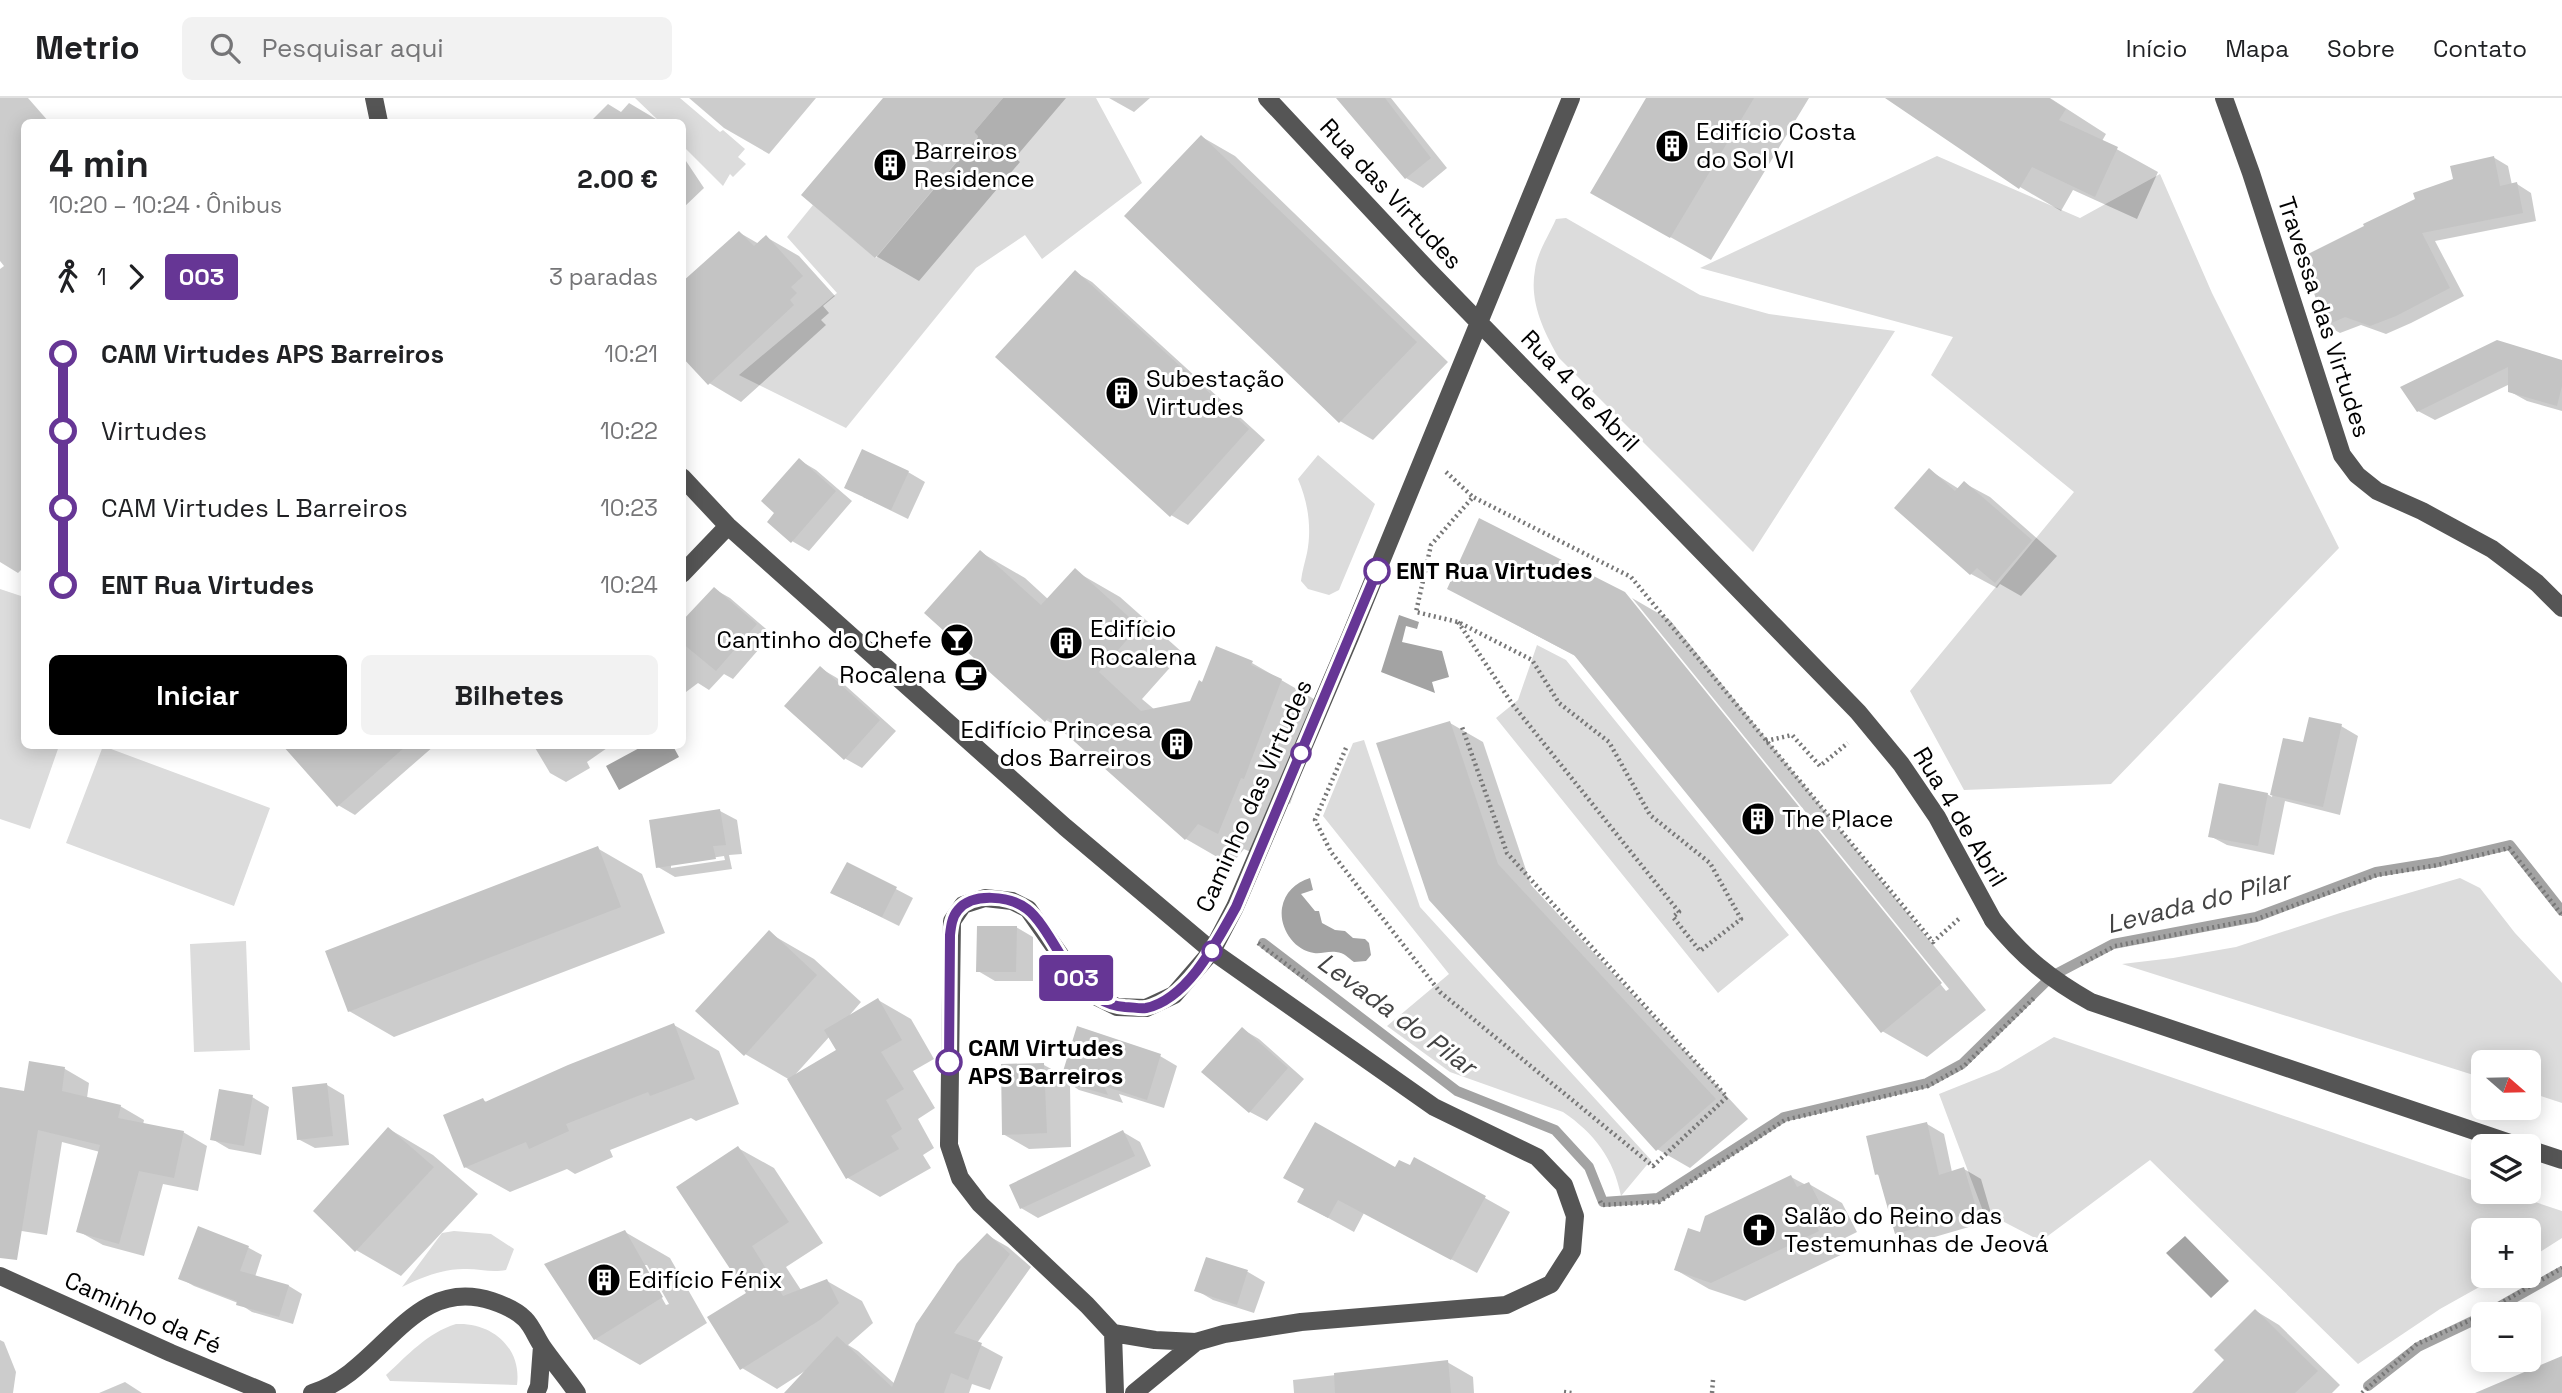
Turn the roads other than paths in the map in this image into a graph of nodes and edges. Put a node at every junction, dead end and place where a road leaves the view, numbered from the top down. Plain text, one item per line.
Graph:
1 (374, 98) edge
2 (1267, 98) edge
3 (1571, 98) edge
4 (2224, 98) edge
5 (378, 119) edge
6 (1480, 323) junction
7 (686, 482) edge
8 (728, 526) junction
9 (686, 570) edge
10 (2562, 608) edge
11 (1212, 951) junction
12 (2483, 1134) edge
13 (2541, 1153) edge
14 (2562, 1160) edge
15 (0, 1276) edge
16 (1112, 1333) junction
17 (1196, 1342) junction
18 (542, 1346) junction
19 (267, 1393) edge
20 (312, 1393) edge
21 (536, 1393) edge
22 (577, 1393) edge
23 (1115, 1393) edge
24 (1134, 1393) edge

1 - 5 street
2 - 6 street, Rua das Virtudes
3 - 6 street, Caminho das Virtudes
4 - 10 street, Travessa das Virtudes
6 - 11 street, Caminho das Virtudes
6 - 12 street, Rua 4 de Abril, bridge
7 - 8 street
8 - 9 street
8 - 11 street
11 - 16 street, Caminho das Virtudes
11 - 17 street
13 - 14 street
15 - 19 street, Caminho da Fé
16 - 17 street
16 - 23 street
17 - 24 street
18 - 20 street
18 - 21 street
18 - 22 street

